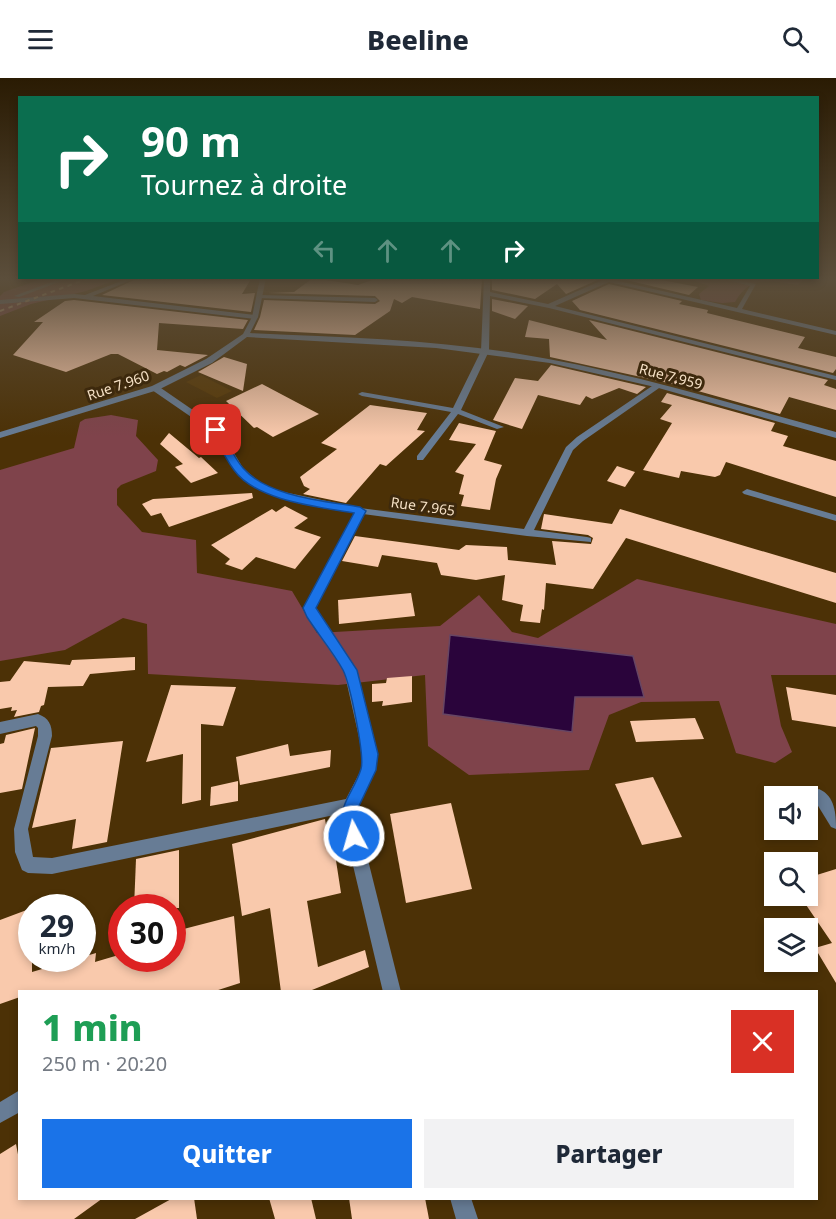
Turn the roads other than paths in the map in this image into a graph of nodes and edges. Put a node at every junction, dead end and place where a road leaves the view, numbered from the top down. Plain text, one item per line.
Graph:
1 (248, 331) edge
2 (486, 331) edge
3 (650, 331) edge
4 (246, 335) junction
5 (485, 351) junction
6 (836, 378) edge
7 (658, 386) junction
8 (155, 388) junction
9 (362, 394) dead end
10 (456, 411) junction
11 (500, 427) dead end
12 (0, 435) edge
13 (836, 435) edge
14 (420, 458) dead end
15 (747, 492) dead end
16 (360, 511) junction
17 (836, 518) edge
18 (527, 533) junction
19 (587, 540) dead end
20 (0, 728) edge
21 (819, 796) dead end
22 (351, 805) junction
23 (836, 822) edge
24 (390, 990) edge
25 (18, 1101) edge
26 (0, 1113) edge
27 (461, 1200) edge
28 (467, 1219) edge

1 - 4 street, Rue 7.960
2 - 5 street
3 - 6 street
4 - 5 street, Rue 7.959
4 - 8 street, Rue 7.960
5 - 7 street, Rue 7.959
5 - 10 street
7 - 13 street, Rue 7.959
7 - 18 street
8 - 12 street, Rue 7.960
8 - 16 street, Rue 7.965
9 - 10 street
10 - 11 street
10 - 14 street
15 - 17 street
16 - 18 street, Rue 7.965
16 - 22 street
18 - 19 street, Rue 7.965
20 - 22 street
21 - 23 street
22 - 24 street
25 - 26 street
27 - 28 street

